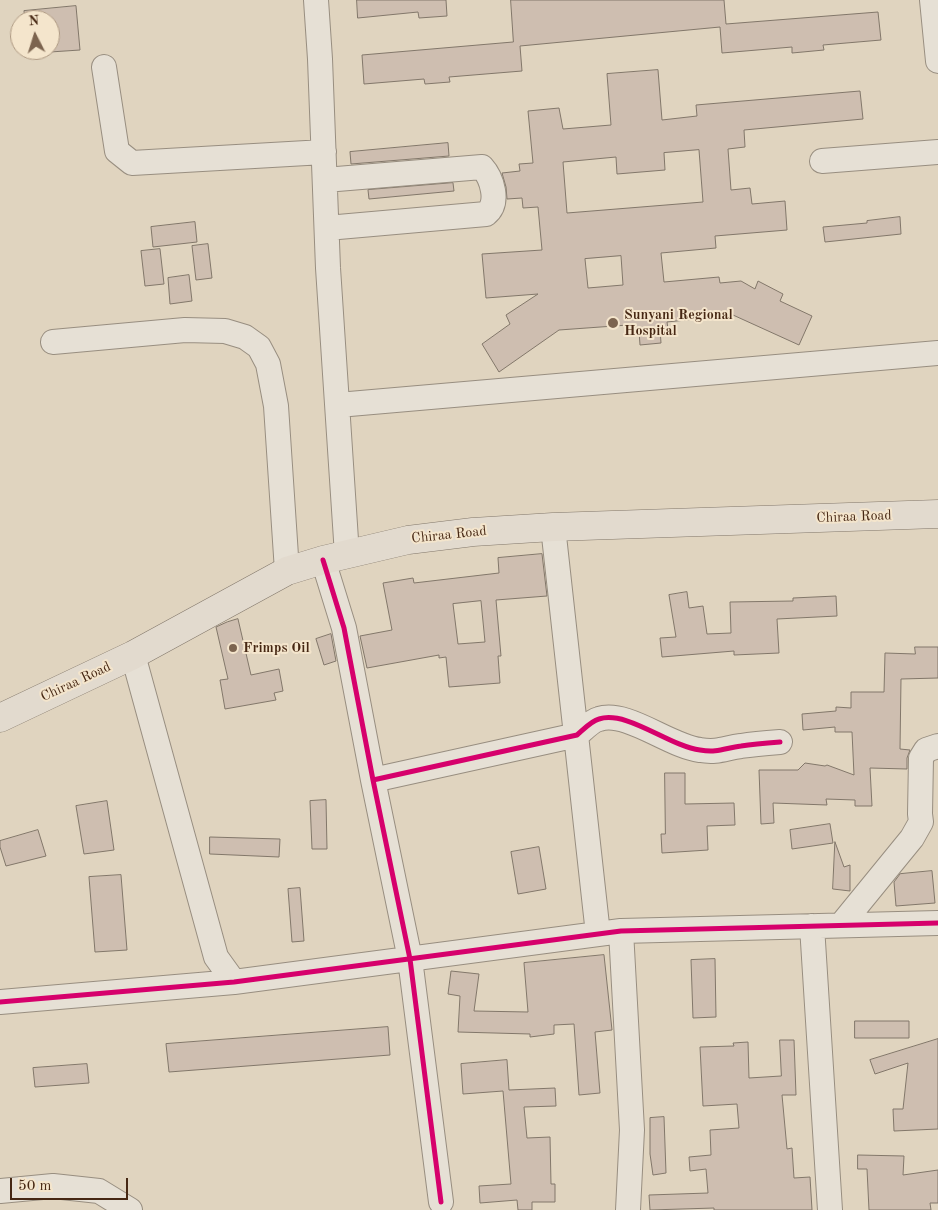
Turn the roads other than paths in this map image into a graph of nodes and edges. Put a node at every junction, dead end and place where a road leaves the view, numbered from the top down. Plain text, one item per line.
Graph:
1 (316, 0) edge
2 (932, 0) edge
3 (938, 61) edge
4 (104, 67) dead end
5 (324, 152) junction
6 (938, 152) edge
7 (822, 161) dead end
8 (325, 180) junction
9 (327, 228) junction
10 (53, 342) dead end
11 (938, 354) edge
12 (338, 405) junction
13 (938, 514) edge
14 (553, 527) junction
15 (335, 558) junction
16 (287, 571) junction
17 (133, 656) junction
18 (0, 718) edge
19 (577, 735) junction
20 (780, 742) dead end
21 (938, 746) edge
22 (373, 780) junction
23 (938, 923) edge
24 (841, 925) junction
25 (812, 926) junction
26 (609, 933) junction
27 (410, 960) junction
28 (234, 982) junction
29 (0, 1002) edge
30 (0, 1191) edge
31 (441, 1202) dead end
32 (130, 1210) edge
33 (628, 1210) edge
34 (830, 1210) edge

1 - 5 street
2 - 3 street
4 - 5 street
5 - 8 street
6 - 7 street
8 - 9 street
8 - 9 street
9 - 12 street
10 - 16 street
11 - 12 street
12 - 15 street
13 - 14 highway, Chiraa Road
14 - 15 highway, Chiraa Road
14 - 19 street
15 - 16 highway, Chiraa Road
15 - 22 street
16 - 17 highway, Chiraa Road
17 - 18 highway, Chiraa Road
17 - 28 street
19 - 20 street
19 - 22 street
19 - 26 street
21 - 24 street
22 - 27 street
23 - 24 street
24 - 25 street
25 - 26 street
25 - 34 street
26 - 27 street
26 - 33 street
27 - 28 street
27 - 31 street
28 - 29 street
30 - 32 street

